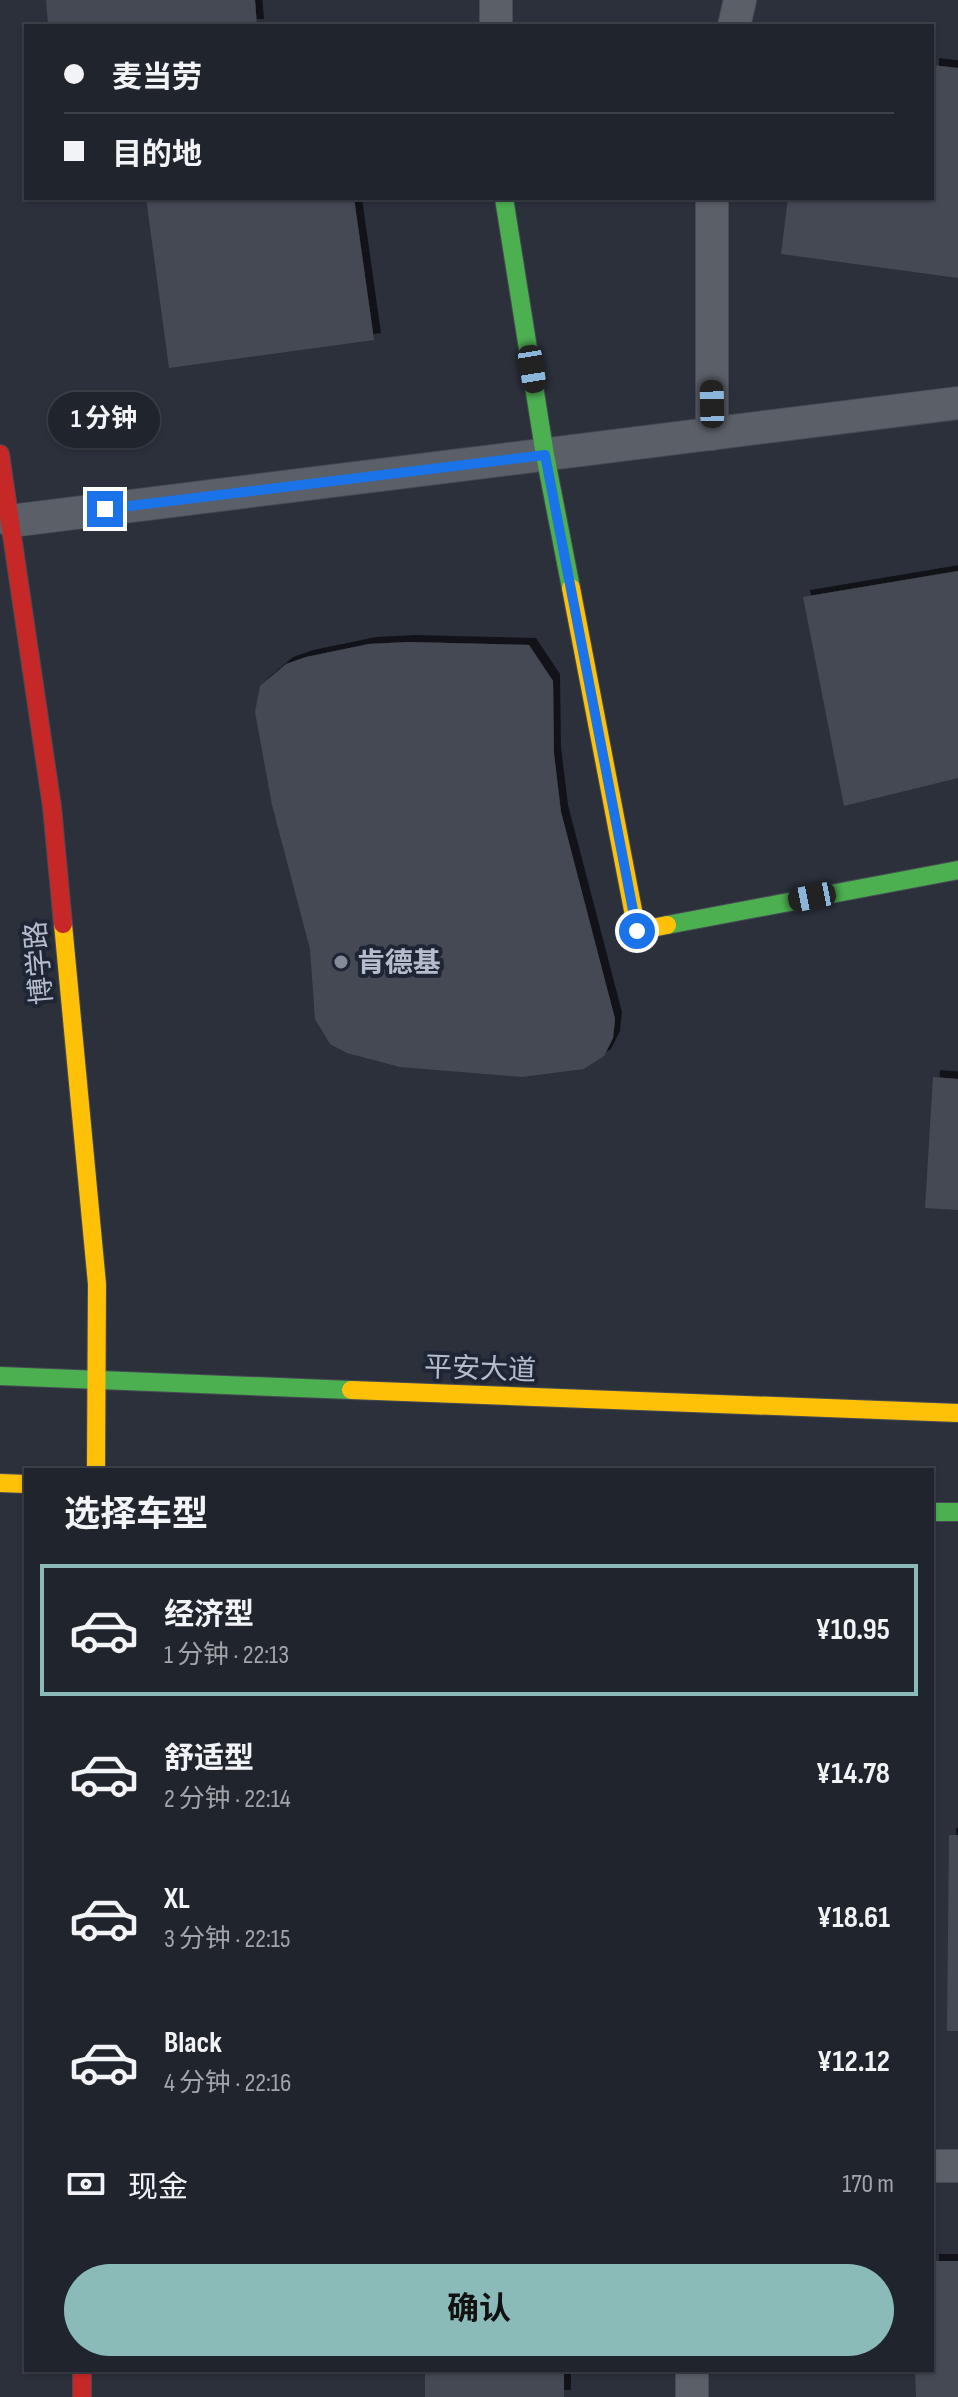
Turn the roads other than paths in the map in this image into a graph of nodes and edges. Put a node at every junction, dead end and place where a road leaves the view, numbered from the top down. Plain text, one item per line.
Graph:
1 (496, 0) edge
2 (740, 0) edge
3 (496, 24) edge
4 (734, 24) edge
5 (504, 200) edge
6 (712, 200) edge
7 (958, 403) edge
8 (712, 434) junction
9 (0, 454) edge
10 (545, 455) junction
11 (11, 521) junction
12 (958, 870) edge
13 (0, 1376) edge
14 (98, 1382) junction
15 (958, 1413) edge
16 (96, 1468) edge
17 (0, 1483) edge
18 (24, 1484) edge
19 (934, 1512) edge
20 (958, 1512) edge
21 (934, 2166) edge
22 (958, 2166) edge
23 (82, 2372) edge
24 (692, 2372) edge
25 (82, 2397) edge
26 (692, 2397) edge

1 - 3 street
2 - 4 street
5 - 10 main road
6 - 8 street
7 - 8 street
8 - 10 street
9 - 11 main road, 博学路
10 - 11 street
10 - 12 main road
11 - 14 main road, 博学路
13 - 14 main road, 平安大道
14 - 15 main road, 平安大道
14 - 16 main road, 博学路
17 - 18 main road
19 - 20 main road
21 - 22 street
23 - 25 main road
24 - 26 street

